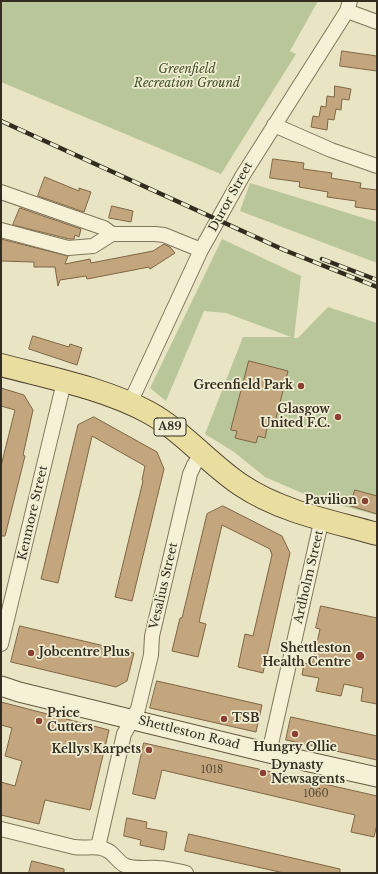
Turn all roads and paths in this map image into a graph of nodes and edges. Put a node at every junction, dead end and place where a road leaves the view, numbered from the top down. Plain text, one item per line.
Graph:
1 (349, 6) edge
2 (377, 22) edge
3 (274, 125) junction
4 (377, 166) edge
5 (1, 192) edge
6 (1, 230) edge
7 (112, 234) junction
8 (201, 250) junction
9 (1, 365) edge
10 (64, 382) junction
11 (130, 403) junction
12 (202, 454) junction
13 (322, 518) junction
14 (377, 534) edge
15 (1, 644) edge
16 (1, 686) edge
17 (132, 719) junction
18 (269, 753) junction
19 (377, 777) edge
20 (1, 830) edge
21 (98, 847) junction
22 (186, 873) edge

1 - 2 street
1 - 3 street, Duror Street
3 - 4 street
3 - 8 street, Duror Street
5 - 7 street
6 - 7 street
7 - 8 street
8 - 11 street, Duror Street
9 - 10 main road, A89
10 - 11 main road, A89
10 - 15 street, Kenmore Street
11 - 12 main road, A89
12 - 13 main road, A89
12 - 17 street, Vesalius Street
13 - 14 main road, A89
13 - 18 street, Ardholm Street
16 - 17 street, Shettleston Road
17 - 18 street, Shettleston Road
17 - 21 street, Vesalius Street
18 - 19 street, Shettleston Road
20 - 21 street
21 - 22 street

